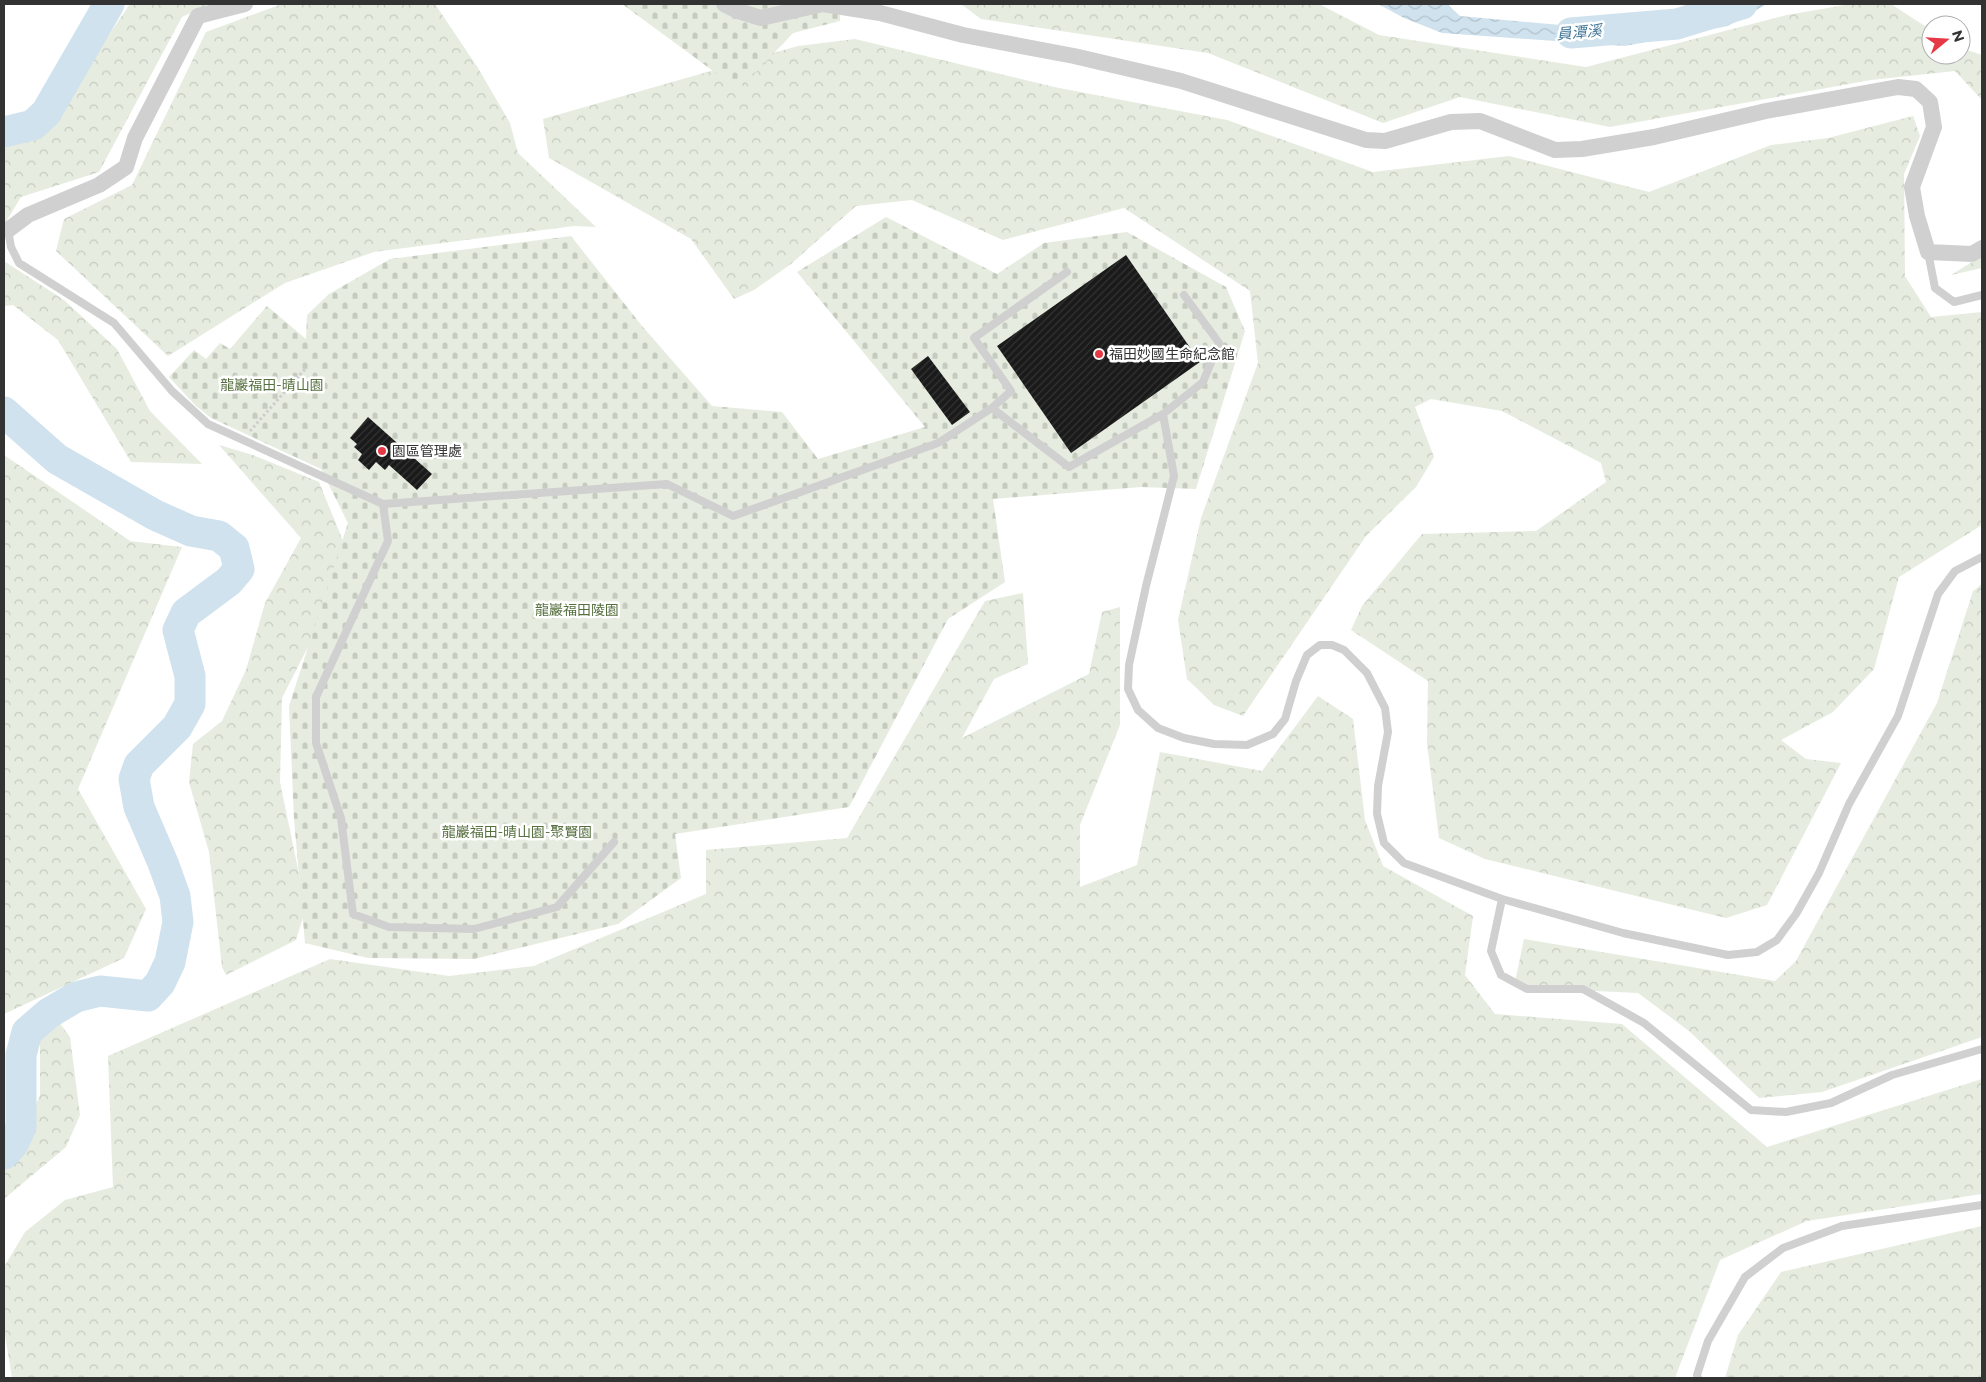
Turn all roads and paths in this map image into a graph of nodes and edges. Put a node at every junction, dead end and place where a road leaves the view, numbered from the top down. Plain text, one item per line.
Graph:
1 (245, 4) edge
2 (724, 4) edge
3 (8, 230) joint
4 (1982, 248) edge
5 (1928, 252) junction
6 (1067, 272) dead end
7 (1184, 295) dead end
8 (1982, 295) edge
9 (306, 368) dead end
10 (992, 408) junction
11 (1162, 414) junction
12 (250, 431) dead end
13 (383, 504) junction
14 (1982, 557) edge
15 (614, 842) dead end
16 (1502, 899) junction
17 (1982, 1049) edge
18 (1982, 1205) edge
19 (1698, 1378) edge

1 - 3 street
2 - 5 street
3 - 13 lane
4 - 5 street
5 - 8 lane
6 - 10 lane
7 - 11 lane
9 - 12 path
10 - 11 lane
10 - 13 lane
11 - 16 lane
13 - 15 lane
14 - 16 lane
16 - 17 lane
18 - 19 lane

